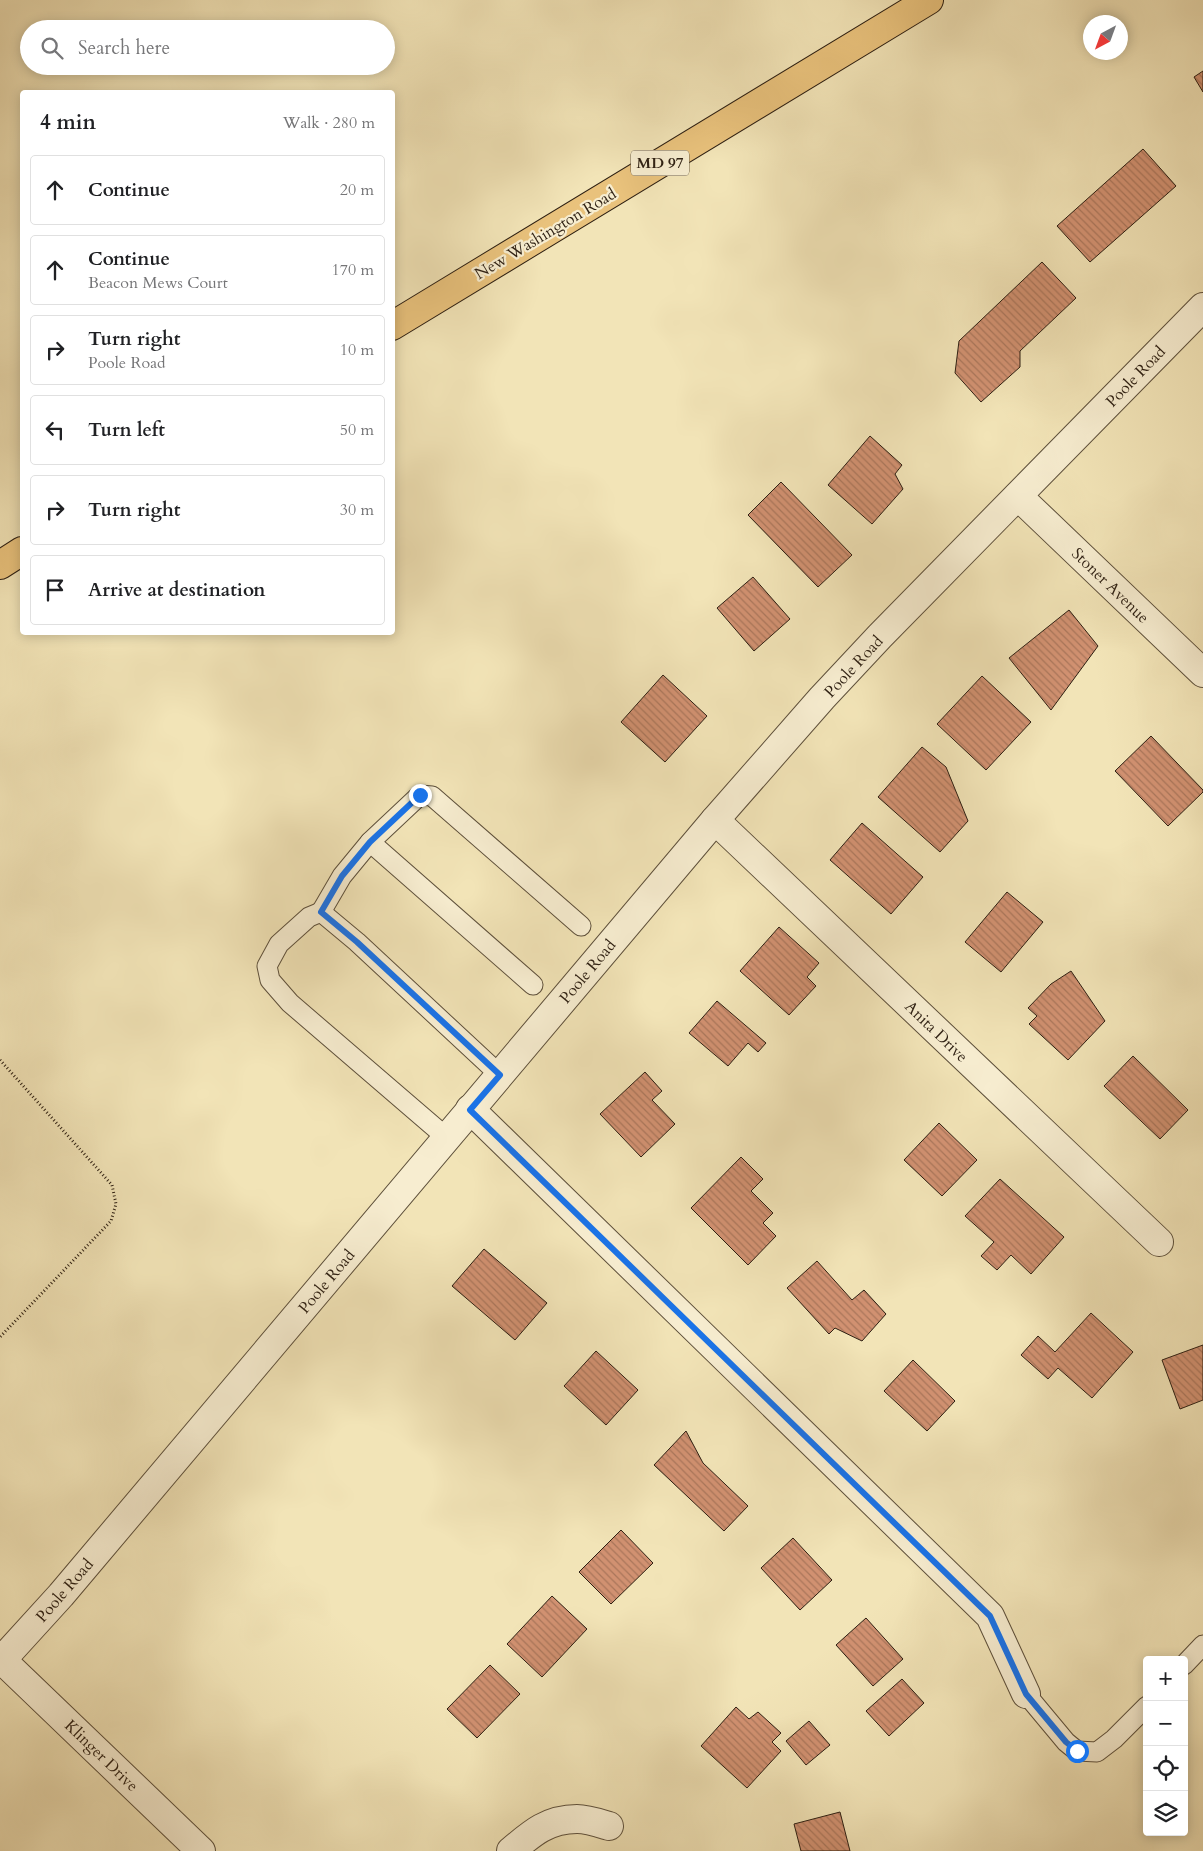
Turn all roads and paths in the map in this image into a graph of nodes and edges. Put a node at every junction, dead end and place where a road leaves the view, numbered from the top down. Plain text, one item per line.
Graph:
1 (928, 0) edge
2 (1203, 307) edge
3 (395, 324) edge
4 (1018, 496) junction
5 (20, 552) edge
6 (0, 565) edge
7 (1203, 673) edge
8 (715, 820) junction
9 (370, 842) junction
10 (321, 912) junction
11 (580, 926) dead end
12 (533, 985) dead end
13 (0, 1060) edge
14 (500, 1075) junction
15 (470, 1110) junction
16 (447, 1138) junction
17 (1159, 1242) dead end
18 (0, 1337) edge
19 (1203, 1645) edge
20 (1, 1661) edge
21 (1188, 1661) edge
22 (1026, 1694) joint
23 (1143, 1710) edge
24 (609, 1826) dead end
25 (202, 1851) edge
26 (511, 1851) edge

1 - 3 main road, New Washington Road / MD 97
2 - 4 street, Poole Road
4 - 7 street, Stoner Avenue
4 - 8 street, Poole Road
5 - 6 main road
8 - 14 street, Poole Road
8 - 17 street, Anita Drive
9 - 10 lane
9 - 11 lane
9 - 12 lane
10 - 14 lane
10 - 16 lane
13 - 18 path
14 - 15 street, Poole Road
15 - 16 street, Poole Road
15 - 22 street
16 - 20 street, Poole Road
19 - 21 lane
20 - 25 street, Klinger Drive
22 - 23 lane
24 - 26 street

